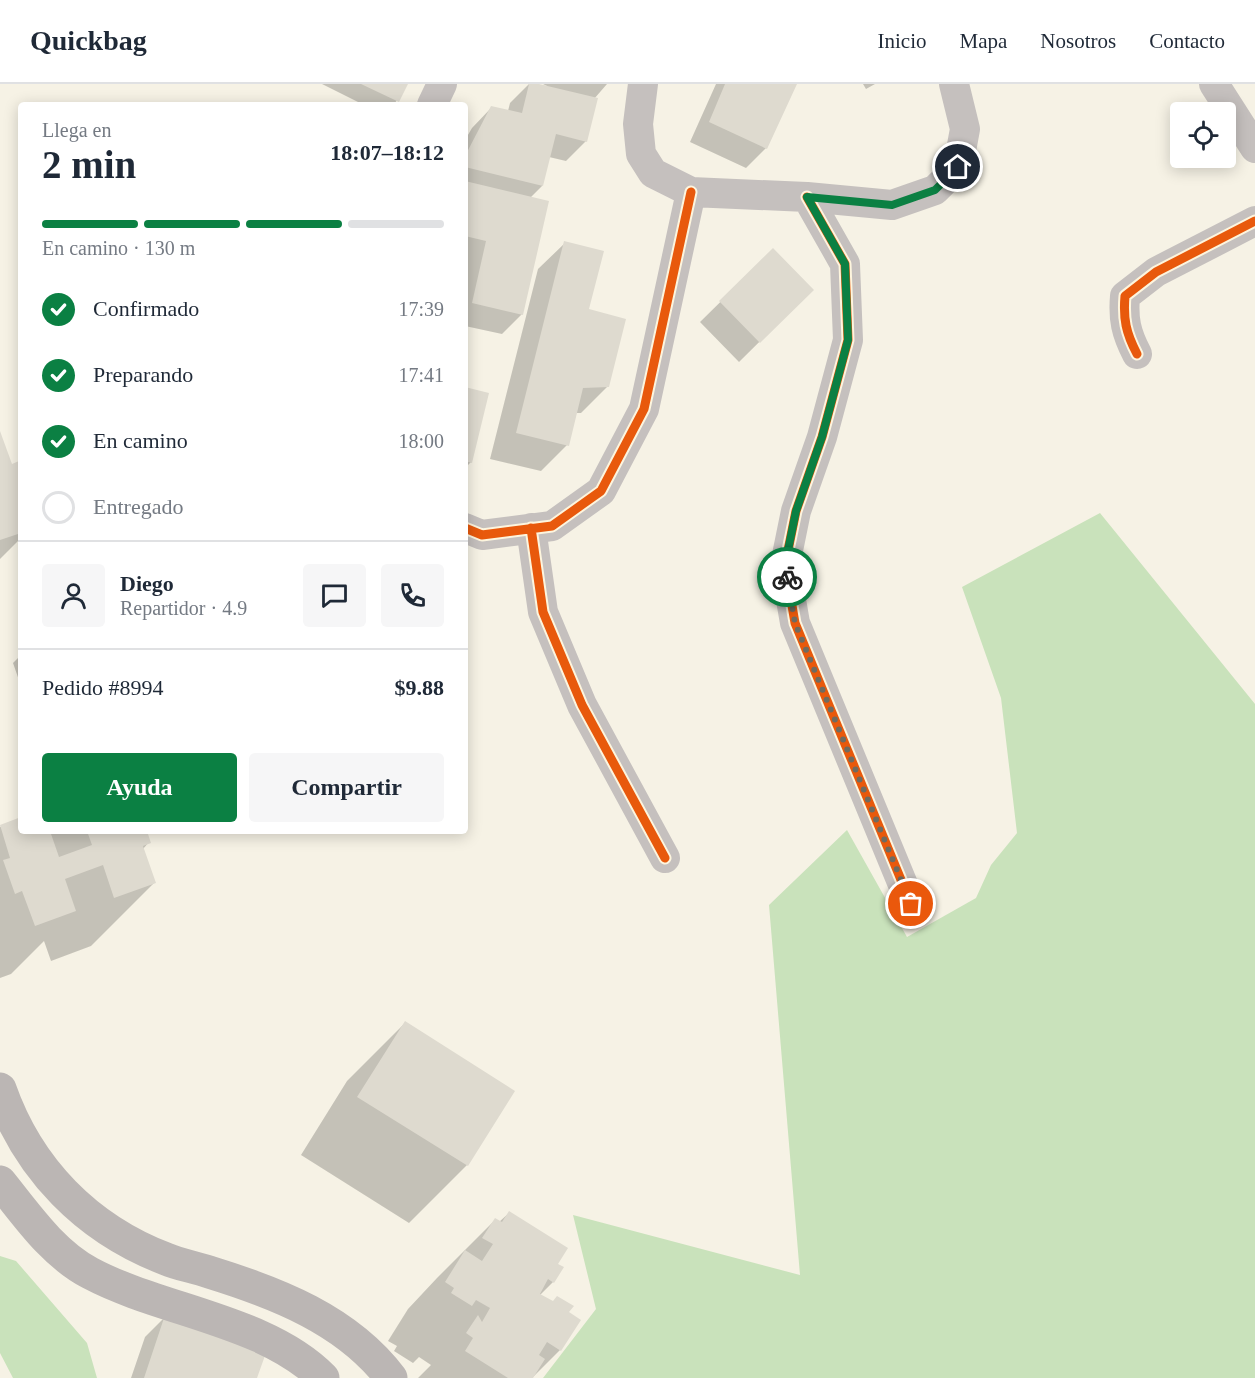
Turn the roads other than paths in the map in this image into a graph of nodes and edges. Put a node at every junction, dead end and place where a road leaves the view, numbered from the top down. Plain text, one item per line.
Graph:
1 (442, 84) edge
2 (644, 84) edge
3 (954, 84) edge
4 (1214, 84) edge
5 (433, 102) edge
6 (1255, 148) edge
7 (691, 192) junction
8 (807, 197) junction
9 (1255, 221) edge
10 (1137, 354) dead end
11 (531, 528) junction
12 (468, 529) edge
13 (665, 858) dead end
14 (911, 904) dead end
15 (0, 1089) edge
16 (0, 1182) edge
17 (323, 1378) edge
18 (391, 1378) edge

1 - 5 street
2 - 7 street
3 - 8 street
4 - 6 street
7 - 8 street
7 - 11 street
8 - 14 street
9 - 10 street
11 - 12 street
11 - 13 street
15 - 18 main road
16 - 17 main road

